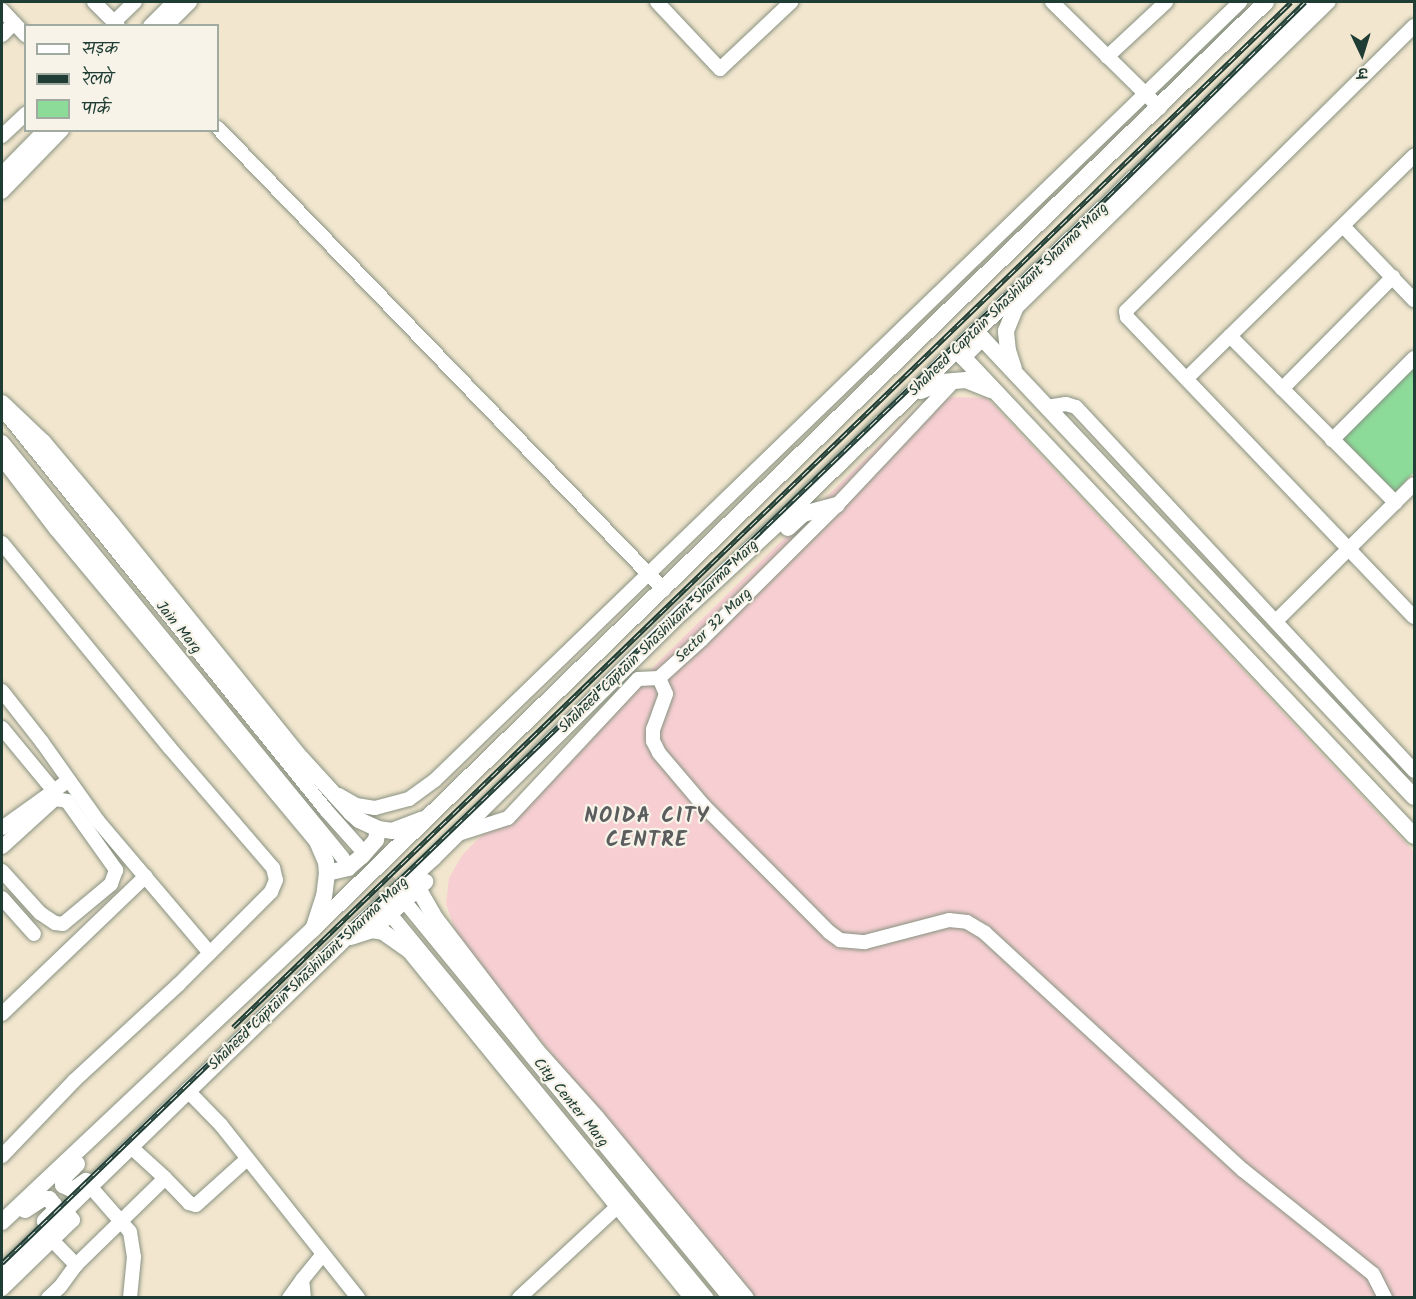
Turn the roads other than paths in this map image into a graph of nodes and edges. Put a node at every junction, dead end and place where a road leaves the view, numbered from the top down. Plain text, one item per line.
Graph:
1 (94, 2) edge
2 (135, 2) edge
3 (174, 2) edge
4 (189, 2) edge
5 (657, 2) edge
6 (791, 2) edge
7 (1052, 2) edge
8 (1166, 2) edge
9 (1240, 2) edge
10 (1266, 2) edge
11 (1316, 2) edge
12 (1329, 2) edge
13 (2, 10) edge
14 (14, 23) junction
15 (116, 24) edge
16 (152, 24) edge
17 (167, 24) edge
18 (1414, 26) edge
19 (24, 34) edge
20 (2, 35) edge
21 (1107, 57) junction
22 (1145, 93) junction
23 (1160, 108) junction
24 (24, 116) edge
25 (219, 129) edge
26 (43, 132) edge
27 (60, 132) edge
28 (2, 136) edge
29 (1414, 156) edge
30 (2, 174) edge
31 (2, 192) edge
32 (1343, 225) junction
33 (1393, 278) junction
34 (1025, 285) junction
35 (1414, 300) edge
36 (1011, 312) junction
37 (1230, 336) junction
38 (1414, 358) edge
39 (1016, 375) junction
40 (1187, 378) junction
41 (954, 381) junction
42 (1282, 389) junction
43 (997, 393) junction
44 (904, 402) junction
45 (2, 405) edge
46 (1047, 407) junction
47 (1332, 440) junction
48 (2, 442) edge
49 (2, 457) edge
50 (1414, 484) edge
51 (1396, 503) junction
52 (837, 506) junction
53 (2, 543) edge
54 (1350, 548) junction
55 (732, 567) junction
56 (647, 573) junction
57 (664, 590) junction
58 (1413, 613) edge
59 (1276, 621) junction
60 (659, 678) junction
61 (2, 691) edge
62 (2, 728) edge
63 (1414, 771) edge
64 (69, 780) junction
65 (54, 791) junction
66 (331, 792) junction
67 (1414, 797) edge
68 (430, 816) junction
69 (2, 828) edge
70 (378, 830) junction
71 (456, 835) junction
72 (1414, 836) edge
73 (2, 847) edge
74 (359, 847) tunnel mouth
75 (343, 858) tunnel mouth
76 (433, 858) junction
77 (2, 871) edge
78 (327, 873) junction
79 (146, 876) junction
80 (419, 890) junction
81 (2, 898) edge
82 (410, 908) tunnel mouth
83 (40, 913) junction
84 (395, 920) tunnel mouth
85 (312, 930) junction
86 (372, 930) junction
87 (346, 937) junction
88 (209, 952) junction
89 (4, 1006) edge
90 (188, 1090) junction
91 (104, 1125) junction
92 (127, 1149) junction
93 (2, 1156) edge
94 (248, 1159) junction
95 (165, 1178) junction
96 (89, 1185) junction
97 (618, 1206) junction
98 (65, 1209) junction
99 (4, 1220) edge
100 (121, 1221) junction
101 (33, 1240) junction
102 (52, 1240) junction
103 (323, 1254) junction
104 (76, 1265) junction
105 (2, 1272) edge
106 (302, 1280) junction
107 (2, 1289) edge
108 (59, 1292) edge
109 (48, 1298) edge
110 (130, 1298) edge
111 (289, 1298) edge
112 (304, 1298) edge
113 (358, 1298) edge
114 (519, 1298) edge
115 (693, 1298) edge
116 (707, 1298) edge
117 (730, 1298) edge
118 (746, 1298) edge
119 (1385, 1298) edge

1 - 15 street
2 - 15 street
3 - 16 street
4 - 17 street
5 - 6 street
7 - 21 street
8 - 21 street
9 - 22 street
10 - 23 main road, Shaheed Captain Shashikant Sharma Marg
11 - 34 main road, Shaheed Captain Shashikant Sharma Marg
12 - 36 street
13 - 14 street
14 - 19 street
14 - 20 street
18 - 40 street
21 - 22 street
22 - 23 street
22 - 56 street
23 - 57 main road, Shaheed Captain Shashikant Sharma Marg
24 - 28 street
25 - 56 street
26 - 30 street
27 - 31 street
29 - 32 street
32 - 33 street
32 - 37 street
33 - 35 street
33 - 42 street
34 - 36 main road
34 - 44 main road, Shaheed Captain Shashikant Sharma Marg
36 - 39 main road
37 - 40 street
37 - 42 street
38 - 47 street
39 - 43 main road
39 - 46 main road
40 - 54 street
41 - 43 main road
41 - 44 main road
41 - 52 street, Sector 32 Marg
42 - 47 street
43 - 72 main road
44 - 55 main road, Shaheed Captain Shashikant Sharma Marg
45 - 66 main road
45 - 74 street, Jain Marg
46 - 59 street
46 - 67 main road
47 - 51 street
48 - 75 street, Jain Marg
49 - 78 main road
50 - 51 street
51 - 54 street
52 - 55 main road
52 - 60 street, Sector 32 Marg
53 - 88 street
54 - 58 street
54 - 59 street
55 - 71 main road, Shaheed Captain Shashikant Sharma Marg
56 - 57 street
56 - 66 street
57 - 68 main road, Shaheed Captain Shashikant Sharma Marg
59 - 63 street
60 - 71 street, Sector 32 Marg
60 - 119 street
61 - 64 street
62 - 65 street
64 - 65 street
64 - 79 street
65 - 69 street
66 - 70 main road
68 - 70 main road
68 - 85 main road, Shaheed Captain Shashikant Sharma Marg
70 - 78 main road
71 - 76 main road, Shaheed Captain Shashikant Sharma Marg
73 - 83 street
76 - 80 main road
76 - 87 main road, Shaheed Captain Shashikant Sharma Marg
77 - 83 street
78 - 85 main road
79 - 88 street
79 - 89 street
80 - 86 main road
80 - 118 main road
81 - 83 street
82 - 117 street, City Center Marg
84 - 116 street, City Center Marg
85 - 91 main road, Shaheed Captain Shashikant Sharma Marg
86 - 87 main road
86 - 97 main road
87 - 90 main road, Shaheed Captain Shashikant Sharma Marg
88 - 93 street
90 - 92 main road, Shaheed Captain Shashikant Sharma Marg
90 - 94 street
91 - 92 main road
91 - 99 main road, Shaheed Captain Shashikant Sharma Marg
92 - 95 street
92 - 96 main road, Shaheed Captain Shashikant Sharma Marg
94 - 95 street
94 - 103 street
95 - 100 street
96 - 98 main road, Shaheed Captain Shashikant Sharma Marg
96 - 100 street
97 - 114 street
97 - 115 main road
98 - 101 main road, Shaheed Captain Shashikant Sharma Marg
98 - 102 street
99 - 101 main road
100 - 104 street
100 - 110 street
101 - 105 main road, Shaheed Captain Shashikant Sharma Marg
102 - 104 street
102 - 107 street
103 - 106 street
103 - 113 street
104 - 108 street
106 - 111 street
106 - 112 street
108 - 109 street

